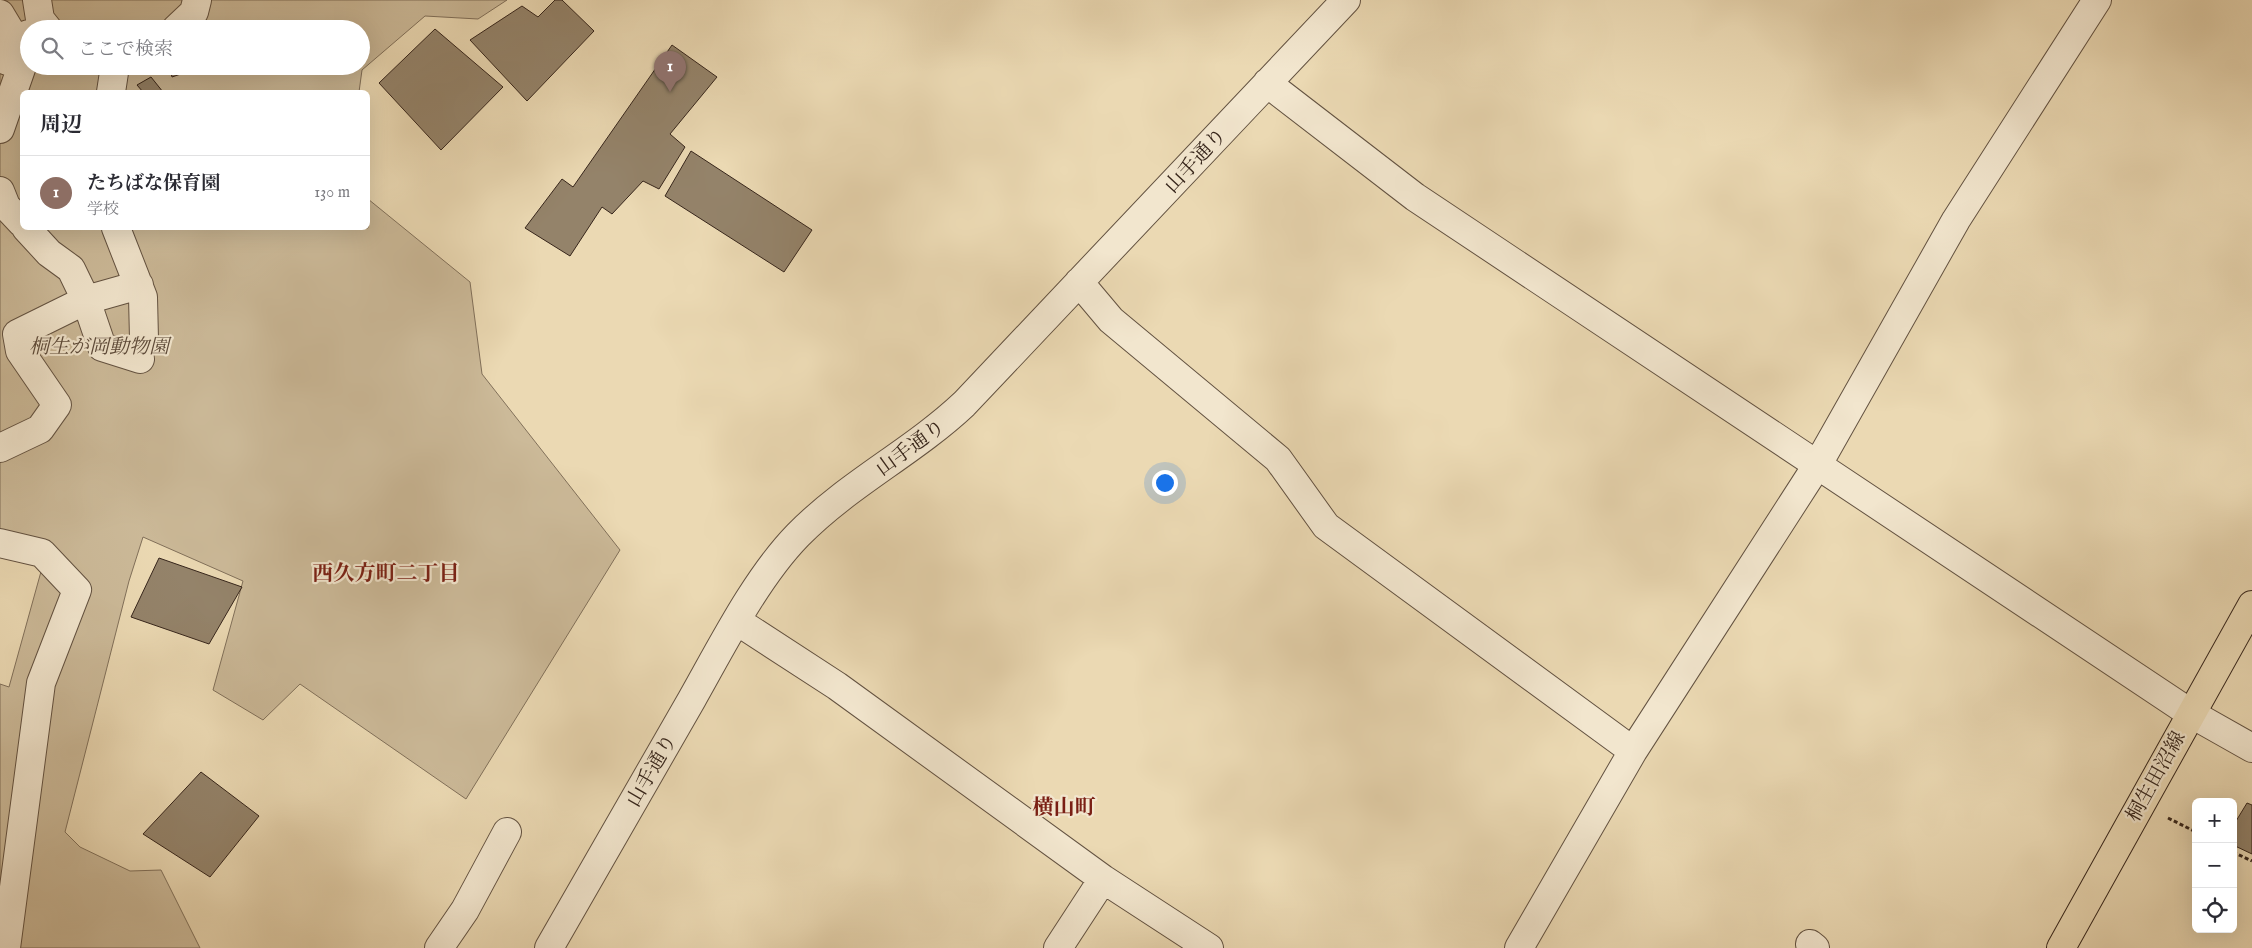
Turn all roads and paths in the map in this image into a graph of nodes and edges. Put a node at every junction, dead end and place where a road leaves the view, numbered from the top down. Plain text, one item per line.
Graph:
1 (37, 0) edge
2 (197, 0) edge
3 (1346, 0) edge
4 (2097, 0) edge
5 (0, 14) edge
6 (39, 20) edge
7 (186, 20) edge
8 (20, 33) edge
9 (20, 72) edge
10 (114, 75) edge
11 (1267, 83) junction
12 (111, 90) edge
13 (0, 129) edge
14 (0, 191) edge
15 (20, 222) edge
16 (28, 230) edge
17 (117, 230) edge
18 (1079, 282) junction
19 (139, 285) junction
20 (86, 300) junction
21 (0, 448) edge
22 (1818, 464) junction
23 (0, 543) edge
24 (2252, 605) edge
25 (737, 620) junction
26 (2190, 713) junction
27 (2252, 748) edge
28 (1633, 751) junction
29 (507, 832) dead end
30 (2237, 854) edge
31 (2252, 862) edge
32 (1103, 879) junction
33 (6, 948) edge
34 (439, 948) edge
35 (549, 948) edge
36 (1058, 948) edge
37 (1209, 948) edge
38 (1519, 948) edge
39 (2061, 948) edge

1 - 6 street
2 - 7 street
3 - 11 street, 山手通り
4 - 22 street
5 - 8 street
9 - 13 street
10 - 12 street
11 - 18 street, 山手通り
11 - 22 street
14 - 15 street
16 - 20 street
17 - 19 street
18 - 25 street, 山手通り
18 - 28 street
19 - 20 street
19 - 20 street
20 - 21 street
22 - 26 street
22 - 28 street
23 - 33 street
24 - 26 main road, 桐生田沼線
25 - 32 street
25 - 35 street, 山手通り
26 - 27 street
26 - 39 main road, 桐生田沼線
28 - 38 street
29 - 34 street
30 - 31 path
32 - 36 street
32 - 37 street

